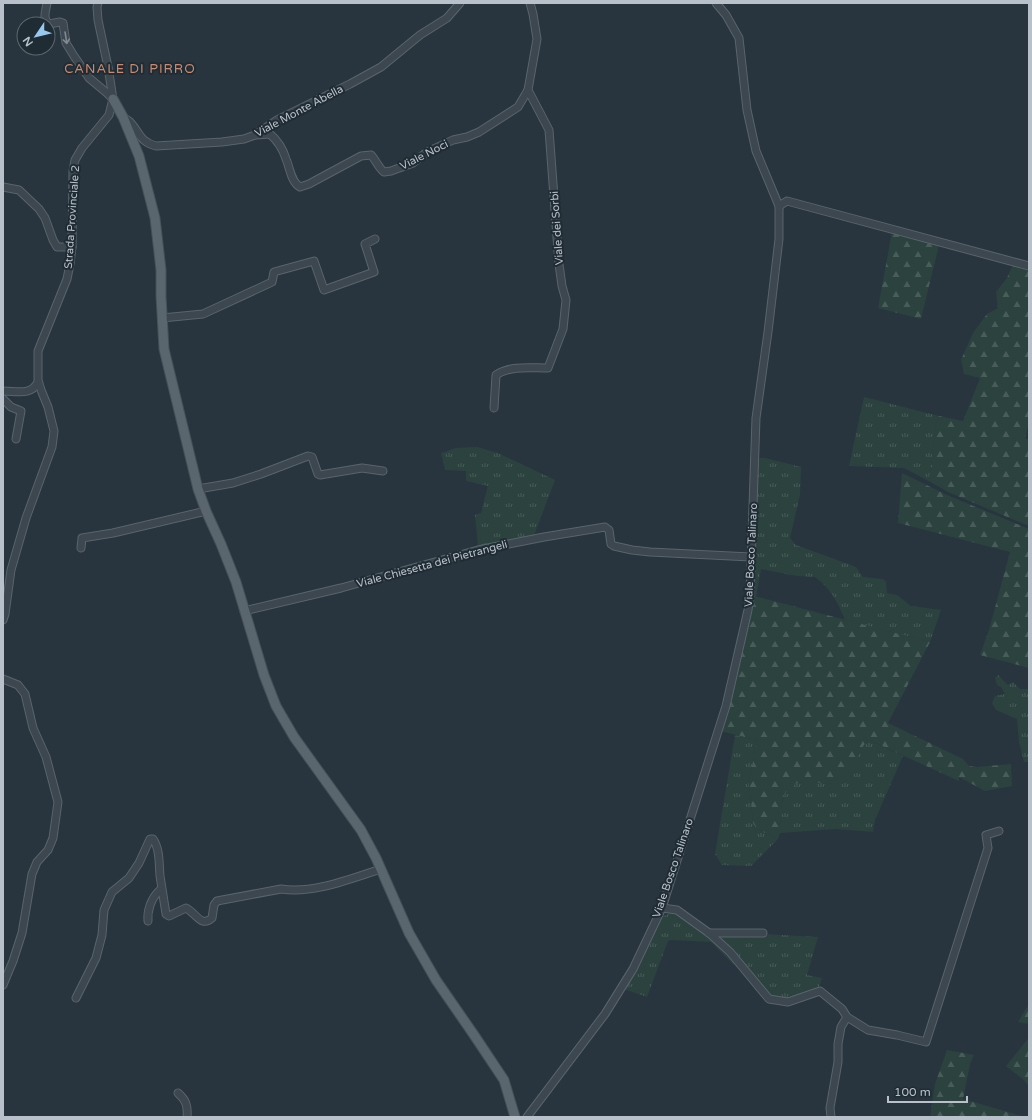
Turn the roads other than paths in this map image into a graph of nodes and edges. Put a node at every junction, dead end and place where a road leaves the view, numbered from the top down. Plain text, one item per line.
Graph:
1 (47, 3) edge
2 (98, 3) edge
3 (460, 3) edge
4 (530, 3) edge
5 (716, 3) edge
6 (528, 90) junction
7 (113, 99) junction
8 (123, 117) junction
9 (255, 135) junction
10 (3, 187) edge
11 (779, 206) junction
12 (375, 239) dead end
13 (72, 247) junction
14 (1029, 266) edge
15 (162, 318) junction
16 (38, 382) junction
17 (3, 391) edge
18 (3, 399) edge
19 (494, 408) dead end
20 (16, 439) dead end
21 (384, 471) dead end
22 (198, 489) junction
23 (206, 511) junction
24 (81, 548) dead end
25 (751, 557) junction
26 (3, 569) edge
27 (11, 570) junction
28 (244, 611) junction
29 (3, 620) edge
30 (3, 679) edge
31 (999, 831) dead end
32 (381, 869) junction
33 (162, 893) junction
34 (662, 908) junction
35 (148, 922) dead end
36 (709, 933) junction
37 (763, 933) dead end
38 (3, 985) edge
39 (76, 998) dead end
40 (847, 1017) junction
41 (178, 1093) dead end
42 (187, 1117) edge
43 (516, 1117) edge
44 (527, 1117) edge
45 (831, 1117) edge

1 -> 7 street
2 - 7 street, Strada Provinciale 2
3 - 9 street, Viale Monte Abella
4 - 6 street
5 - 11 street, Viale Bosco Talinaro
6 - 9 street, Viale Noci
6 - 19 street, Viale dei Sorbi
7 - 8 main road
7 - 13 street, Strada Provinciale 2
8 - 9 street, Viale Monte Abella
8 - 15 main road
10 - 13 street
11 - 14 street
11 - 25 street, Viale Bosco Talinaro
12 - 15 street
13 - 16 street, Strada Provinciale 2
15 - 22 main road
16 - 17 street
16 - 27 street, Strada Provinciale 2
18 - 20 street
21 - 22 street
22 - 23 main road
23 - 24 street
23 - 28 main road
25 - 28 street, Viale Chiesetta dei Pietrangeli
25 - 34 street, Viale Bosco Talinaro
26 - 27 street
27 - 29 street, Strada Provinciale 2
28 - 32 main road
30 - 38 street
31 - 40 street
32 - 33 street
32 - 43 main road
33 - 35 street
33 - 39 street
34 - 36 street
34 - 44 street, Viale Bosco Talinaro
36 - 37 street
36 - 40 street
40 - 45 street
41 - 42 street

